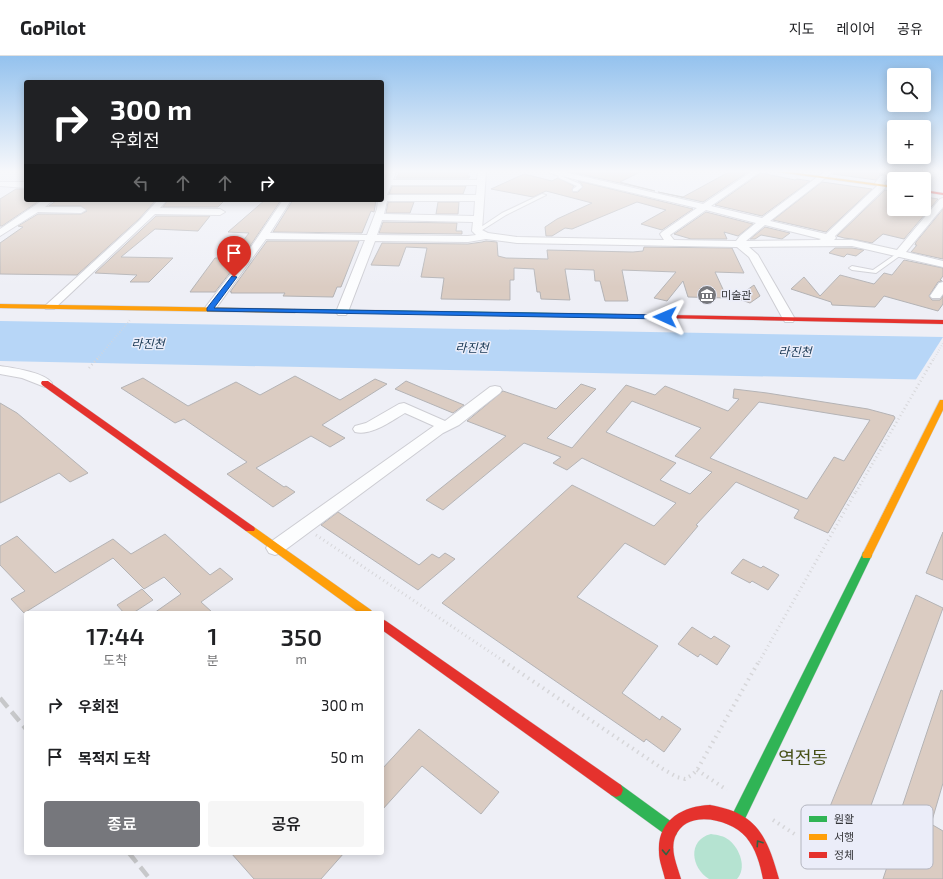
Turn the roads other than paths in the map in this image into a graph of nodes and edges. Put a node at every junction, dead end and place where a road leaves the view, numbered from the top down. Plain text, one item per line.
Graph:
1 (34, 210) edge
2 (280, 210) edge
3 (381, 210) edge
4 (478, 210) edge
5 (512, 210) edge
6 (700, 210) edge
7 (719, 210) edge
8 (778, 210) edge
9 (855, 210) edge
10 (935, 210) edge
11 (153, 211) joint
12 (220, 212) dead end
13 (379, 217) junction
14 (0, 219) edge
15 (477, 219) junction
16 (19, 221) junction
17 (764, 221) junction
18 (0, 233) edge
19 (481, 234) junction
20 (263, 236) junction
21 (371, 238) junction
22 (825, 241) junction
23 (671, 242) junction
24 (739, 244) junction
25 (899, 254) junction
26 (943, 264) edge
27 (852, 268) dead end
28 (943, 285) edge
29 (936, 296) dead end
30 (0, 306) edge
31 (50, 307) junction
32 (210, 310) junction
33 (342, 312) junction
34 (789, 319) junction
35 (943, 322) edge
36 (0, 370) edge
37 (45, 383) joint
38 (496, 390) dead end
39 (943, 402) edge
40 (940, 414) edge
41 (445, 426) junction
42 (360, 429) dead end
43 (275, 548) junction
44 (364, 611) edge
45 (384, 625) edge
46 (737, 820) junction
47 (671, 830) junction
48 (673, 879) edge
49 (771, 879) edge

1 - 16 street
2 - 20 street
3 - 13 street
4 - 15 street
5 - 19 lane
6 - 23 street
7 - 17 street
8 - 17 street
9 - 22 street
10 - 25 street
11 - 12 street
11 - 31 street
13 - 15 street
13 - 21 street
14 - 16 street
15 - 19 street
16 - 18 street
17 - 22 street
17 - 24 street
19 - 21 street
19 - 23 street
20 - 21 street
20 - 32 street
21 - 33 street
22 - 24 street
22 - 25 street
23 - 24 street
24 - 34 street
25 - 26 street
25 - 27 lane
28 - 29 street
30 - 31 street
31 - 32 street
32 - 33 street
33 - 34 street
34 - 35 street
36 - 37 street
37 - 43 street
38 - 41 street
39 - 40 street
40 - 46 street
41 - 42 street
41 - 43 street
43 - 44 street
45 - 47 street
46 - 47 street
49 -> 46 street
47 -> 48 street

